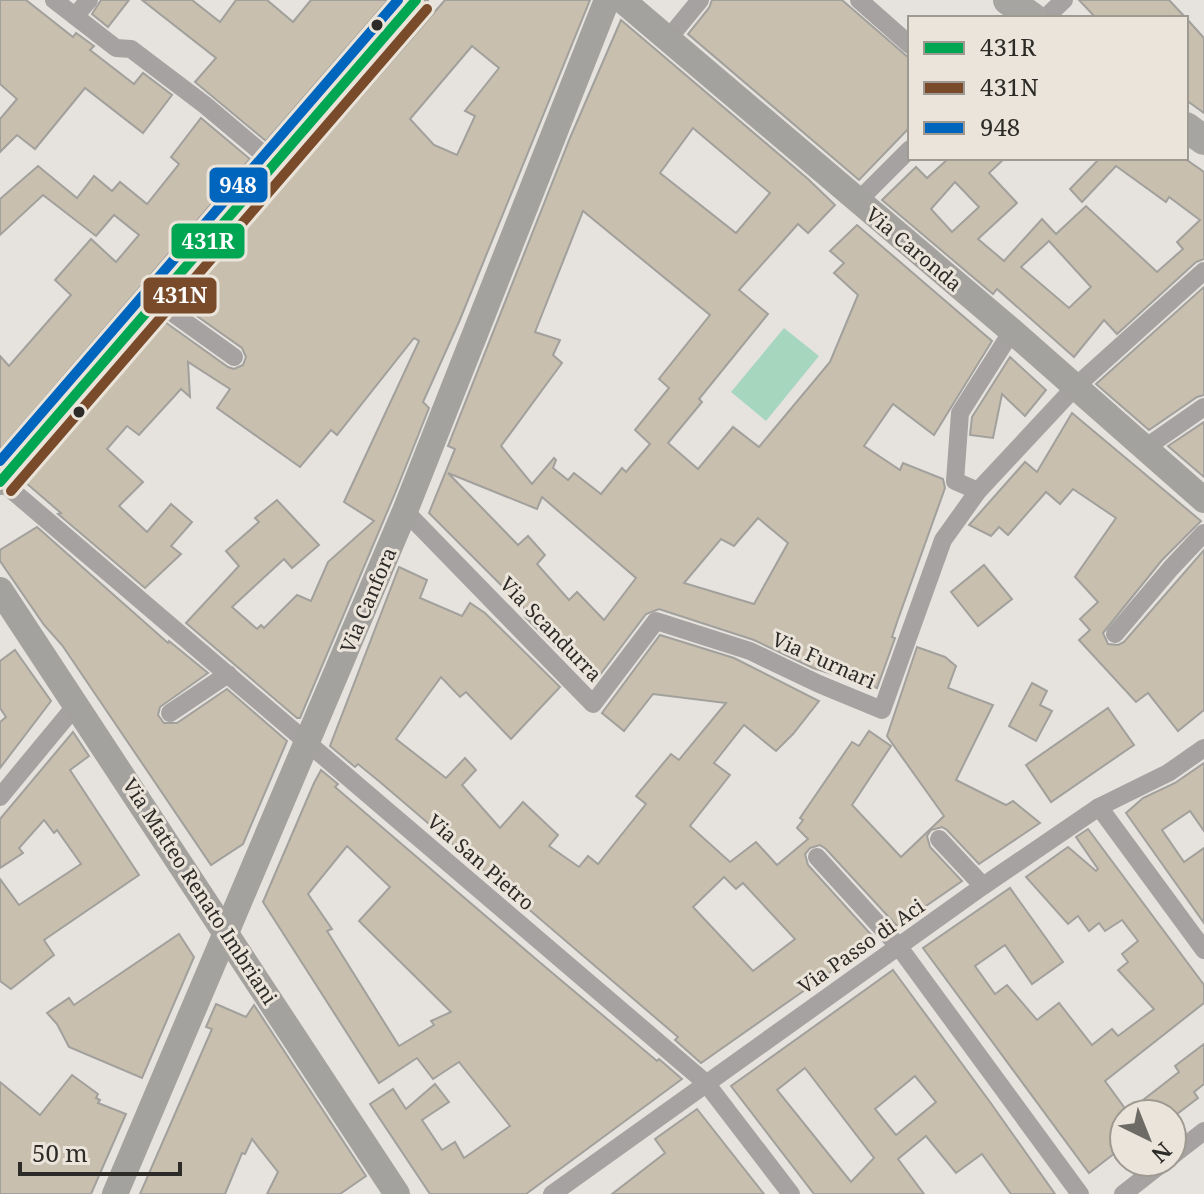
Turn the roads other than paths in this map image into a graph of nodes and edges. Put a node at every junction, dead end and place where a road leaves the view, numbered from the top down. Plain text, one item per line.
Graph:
1 (54, 0) edge
2 (89, 0) edge
3 (416, 0) edge
4 (607, 0) edge
5 (622, 0) edge
6 (700, 0) edge
7 (859, 0) edge
8 (1008, 0) edge
9 (1064, 0) edge
10 (75, 16) junction
11 (1030, 16) edge
12 (1047, 16) edge
13 (668, 39) junction
14 (908, 43) edge
15 (908, 151) edge
16 (275, 164) junction
17 (857, 202) junction
18 (1204, 271) edge
19 (156, 301) junction
20 (1012, 331) junction
21 (234, 357) dead end
22 (1075, 387) junction
23 (1204, 407) edge
24 (1145, 448) junction
25 (0, 481) edge
26 (978, 491) junction
27 (1204, 500) edge
28 (405, 511) junction
29 (1204, 533) edge
30 (0, 590) edge
31 (656, 621) joint
32 (1115, 634) dead end
33 (228, 674) junction
34 (77, 704) junction
35 (170, 713) dead end
36 (308, 743) junction
37 (1204, 748) edge
38 (0, 797) edge
39 (1099, 807) junction
40 (939, 839) dead end
41 (817, 857) dead end
42 (983, 886) junction
43 (227, 933) junction
44 (899, 947) junction
45 (1204, 950) edge
46 (706, 1083) junction
47 (1204, 1131) edge
48 (1188, 1144) edge
49 (1144, 1178) edge
50 (115, 1194) edge
51 (397, 1194) edge
52 (552, 1194) edge
53 (791, 1194) edge
54 (1080, 1194) edge
55 (1123, 1194) edge

1 - 10 street
2 - 10 street
3 - 16 main road
4 - 28 main road, Via Canfora
5 - 13 main road, Via Caronda
6 - 13 street
7 - 14 street
8 - 11 main road
9 - 12 street
10 - 16 street
13 - 17 main road, Via Caronda
15 - 17 street
16 - 19 main road
17 - 20 main road, Via Caronda
18 - 22 street, Via Furnari
19 - 21 street
19 - 25 main road
20 - 22 main road, Via Caronda
20 - 26 street
22 - 24 main road, Via Caronda
22 - 26 street, Via Furnari
23 - 24 street
24 - 27 main road, Via Caronda
25 - 33 street, Via San Pietro
26 - 31 street, Via Furnari
28 - 31 street, Via Scandurra
28 - 36 main road, Via Canfora
29 - 32 street
30 - 34 main road, Via Matteo Renato Imbriani
33 - 35 street
33 - 36 street, Via San Pietro
34 - 38 street
34 - 43 main road, Via Matteo Renato Imbriani
36 - 43 main road, Via Canfora
36 - 46 street, Via San Pietro
37 - 39 street, Via Passo di Aci
39 - 42 street, Via Passo di Aci
39 - 45 street
40 - 42 street
41 - 44 street
42 - 44 street, Via Passo di Aci
43 - 50 main road, Via Canfora
43 - 51 main road, Via Matteo Renato Imbriani
44 - 46 street, Via Passo di Aci
44 - 54 street
46 - 52 street, Via Passo di Aci
46 - 53 street, Via San Pietro
47 - 48 street
49 - 55 street

